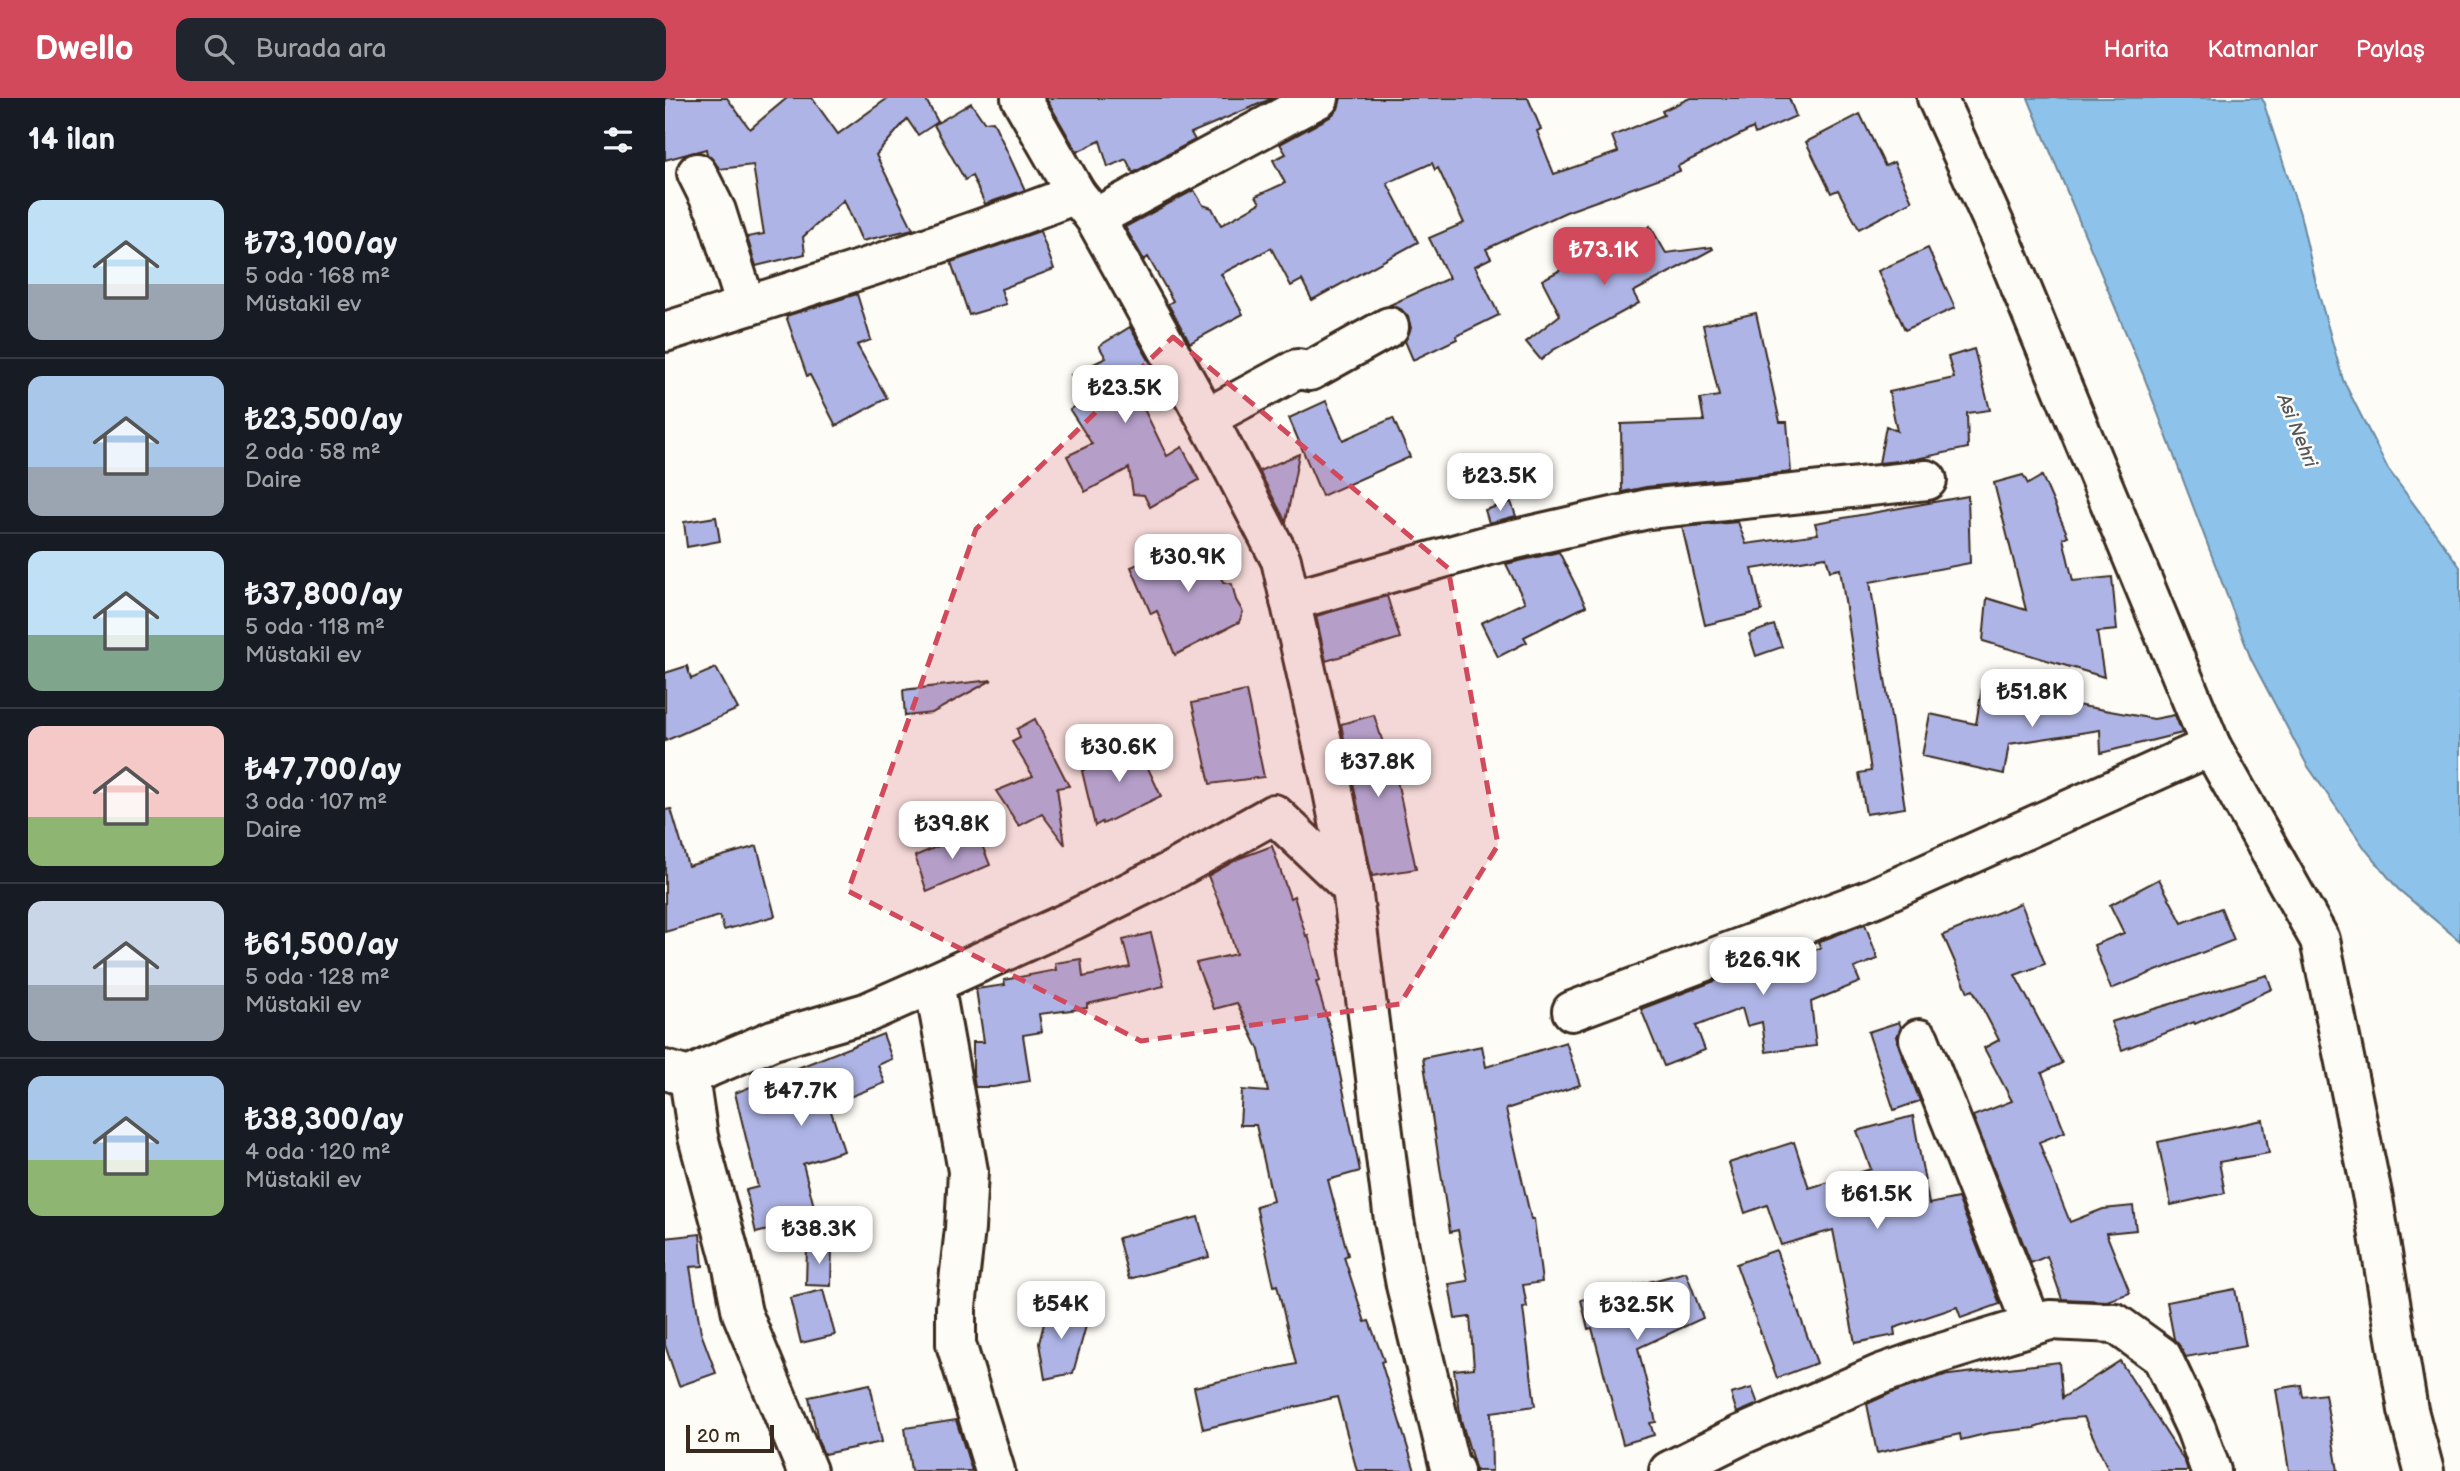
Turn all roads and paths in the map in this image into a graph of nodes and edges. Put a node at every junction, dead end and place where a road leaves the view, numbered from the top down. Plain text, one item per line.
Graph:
1 (1319, 98) edge
2 (1937, 98) edge
3 (1037, 102) edge
4 (697, 173) dead end
5 (1086, 206) junction
6 (746, 306) junction
7 (1389, 327) dead end
8 (665, 332) edge
9 (1207, 418) junction
10 (1927, 480) dead end
11 (1290, 601) junction
12 (2211, 746) junction
13 (1352, 888) junction
14 (934, 983) junction
15 (1571, 1010) dead end
16 (1919, 1039) dead end
17 (677, 1074) edge
18 (2032, 1325) junction
19 (807, 1471) edge
20 (995, 1471) edge
21 (1454, 1471) edge
22 (1669, 1471) edge
23 (2211, 1471) edge
24 (2424, 1471) edge

1 - 5 street
2 - 12 street
3 - 5 street
4 - 6 street
5 - 6 street
5 - 9 street
6 - 8 street
7 - 9 street
9 - 11 street
10 - 11 street
11 - 13 street
12 - 15 street
12 - 24 street
13 - 14 street
13 - 21 street
14 - 17 street
14 - 20 street
16 - 18 street
17 - 19 street
18 - 22 street
18 - 23 street

